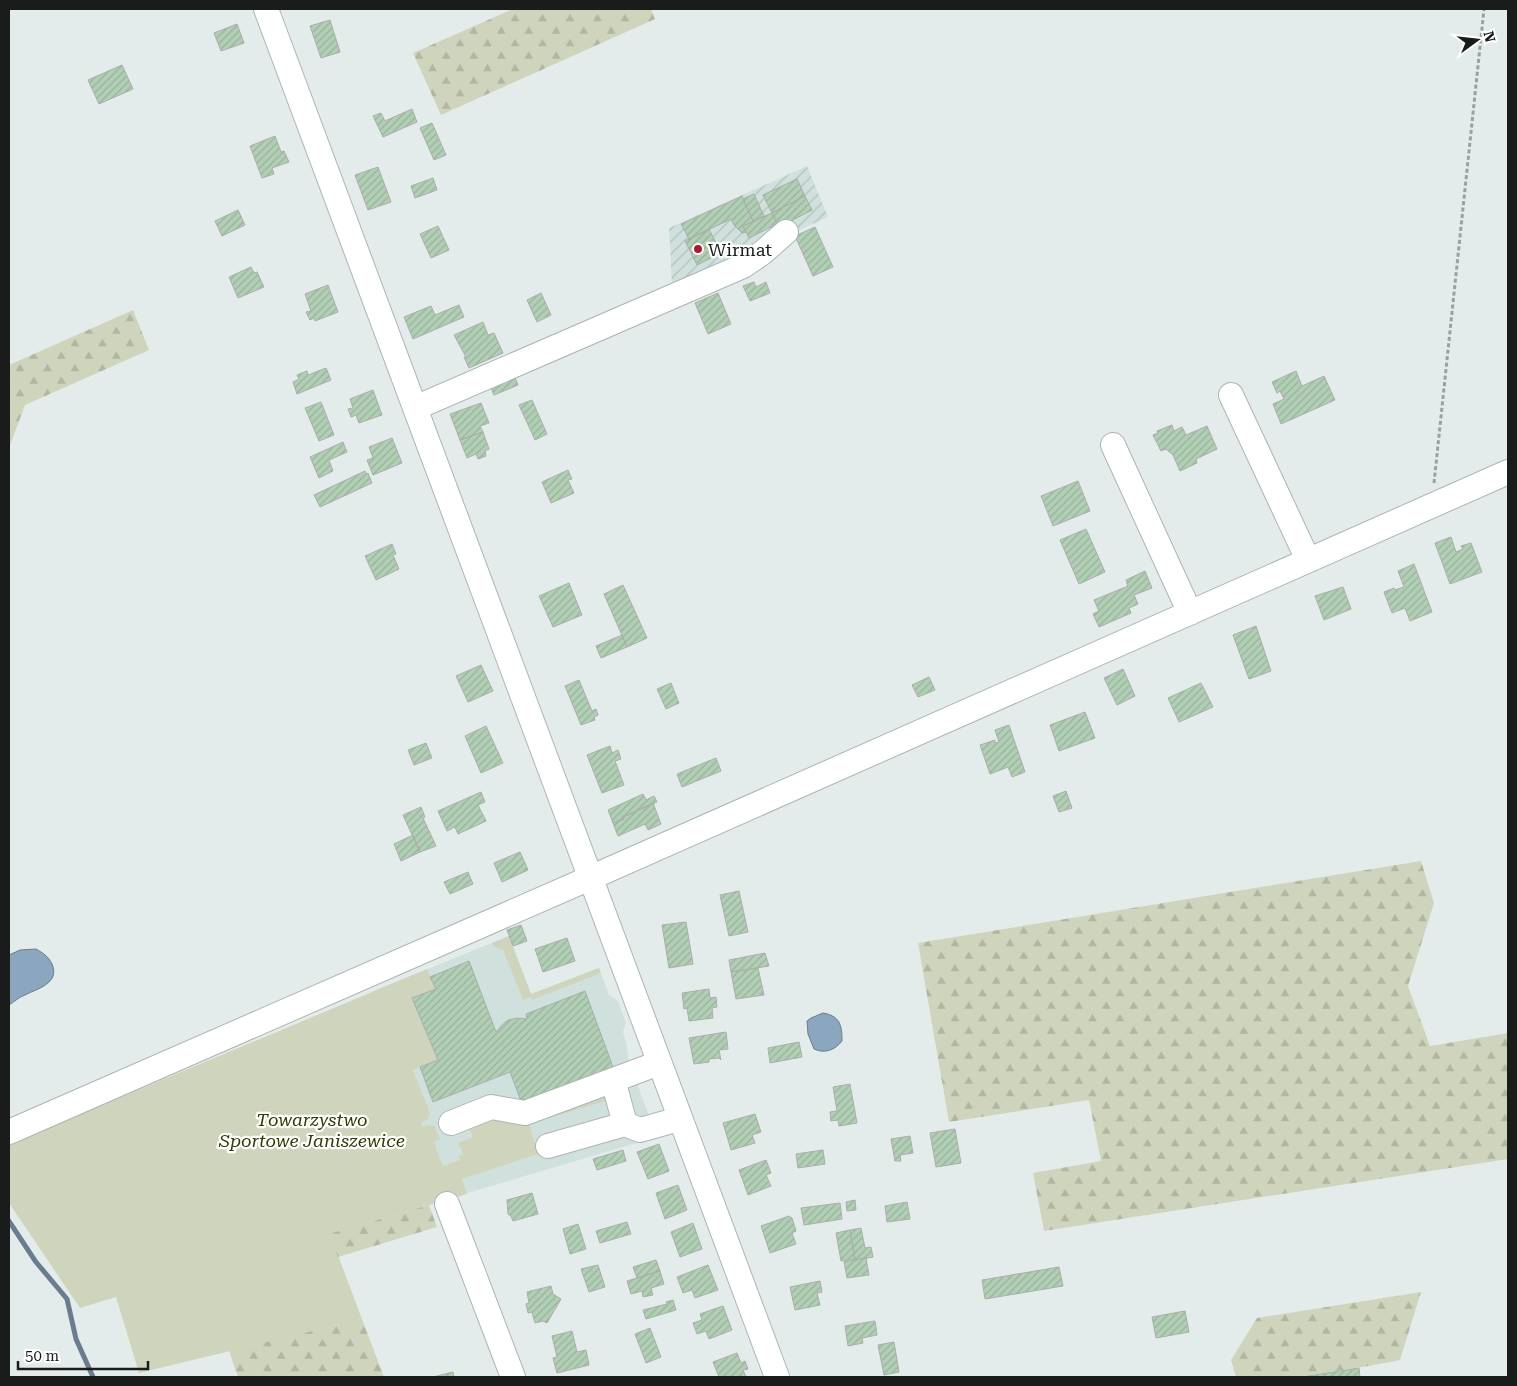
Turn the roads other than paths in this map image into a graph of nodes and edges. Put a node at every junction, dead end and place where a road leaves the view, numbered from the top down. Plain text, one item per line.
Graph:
1 (266, 9) edge
2 (786, 232) dead end
3 (1231, 396) dead end
4 (415, 408) junction
5 (1113, 444) dead end
6 (1508, 472) edge
7 (1308, 560) junction
8 (1190, 613) junction
9 (590, 878) junction
10 (659, 1063) junction
11 (613, 1080) junction
12 (679, 1119) junction
13 (450, 1124) dead end
14 (625, 1124) junction
15 (9, 1132) edge
16 (548, 1146) dead end
17 (447, 1204) dead end
18 (512, 1377) edge
19 (777, 1377) edge

1 - 4 street
2 - 4 street
3 - 7 street
4 - 9 street
5 - 8 street
6 - 7 street
7 - 8 street
8 - 9 street
9 - 10 street
9 - 15 street
10 - 11 street
10 - 12 street
11 - 13 street
11 - 14 street
12 - 14 street
12 - 19 street
14 - 16 street
17 - 18 street

